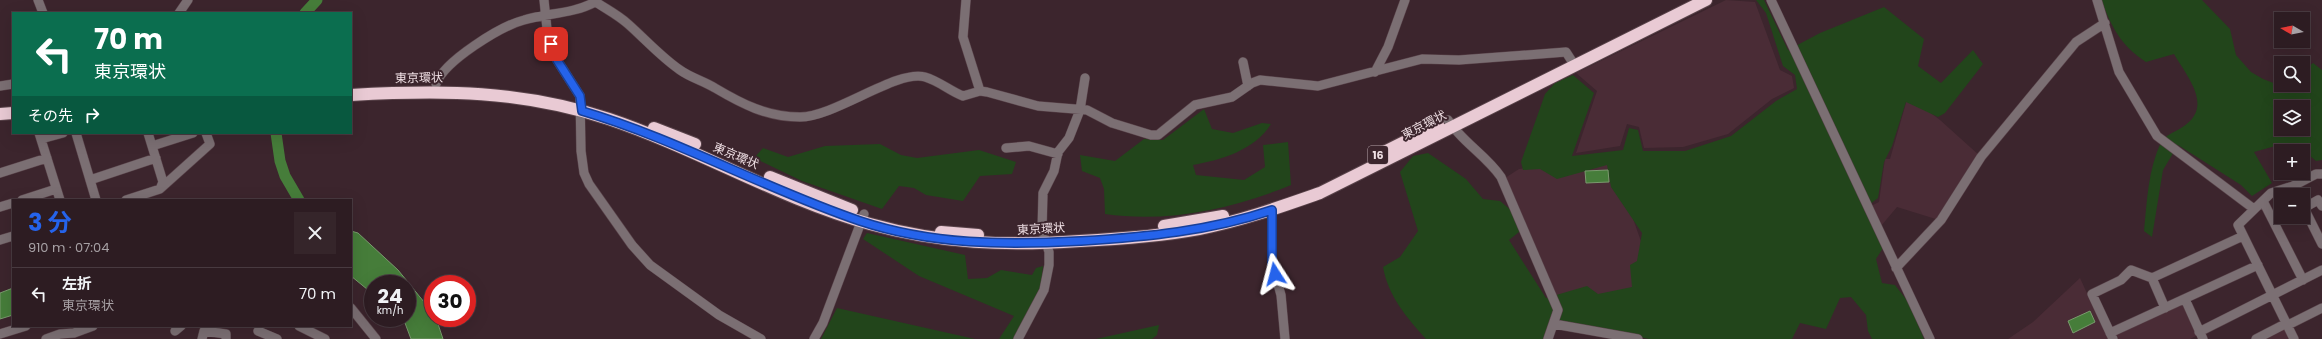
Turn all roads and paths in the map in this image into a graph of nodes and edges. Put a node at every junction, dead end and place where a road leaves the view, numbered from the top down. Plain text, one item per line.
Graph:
1 (38, 0) edge
2 (188, 0) edge
3 (544, 0) edge
4 (966, 0) edge
5 (1405, 0) edge
6 (1688, 0) edge
7 (1706, 0) edge
8 (1771, 0) edge
9 (2097, 0) edge
10 (594, 1) edge
11 (43, 12) edge
12 (180, 12) edge
13 (545, 16) junction
14 (2105, 23) junction
15 (1243, 62) dead end
16 (1573, 62) junction
17 (1374, 72) junction
18 (1084, 78) dead end
19 (12, 84) edge
20 (436, 84) junction
21 (0, 86) edge
22 (1248, 86) junction
23 (352, 87) edge
24 (980, 92) junction
25 (352, 95) edge
26 (12, 105) edge
27 (0, 106) edge
28 (581, 107) junction
29 (1080, 110) junction
30 (12, 113) edge
31 (0, 114) edge
32 (1450, 124) junction
33 (55, 134) edge
34 (76, 134) edge
35 (148, 134) edge
36 (190, 134) edge
37 (206, 134) edge
38 (40, 136) edge
39 (152, 146) junction
40 (1006, 148) dead end
41 (1058, 154) junction
42 (47, 158) junction
43 (156, 158) junction
44 (0, 173) edge
45 (2322, 174) edge
46 (90, 180) junction
47 (2293, 186) joint
48 (56, 189) junction
49 (160, 189) junction
50 (25, 199) edge
51 (60, 199) edge
52 (96, 199) edge
53 (129, 199) edge
54 (2263, 201) junction
55 (12, 203) edge
56 (2310, 204) edge
57 (2322, 206) edge
58 (0, 207) edge
59 (2254, 209) junction
60 (1272, 210) junction
61 (863, 218) junction
62 (2310, 221) edge
63 (12, 236) edge
64 (2243, 236) junction
65 (1046, 239) junction
66 (0, 240) edge
67 (2322, 244) edge
68 (2258, 265) junction
69 (1896, 268) junction
70 (2322, 270) edge
71 (2152, 278) junction
72 (2303, 280) junction
73 (2273, 295) junction
74 (2185, 299) junction
75 (2165, 308) junction
76 (2322, 308) edge
77 (352, 309) edge
78 (1554, 324) junction
79 (2288, 324) junction
80 (23, 327) edge
81 (90, 327) edge
82 (301, 327) edge
83 (258, 332) edge
84 (0, 334) edge
85 (2201, 335) edge
86 (315, 336) edge
87 (2111, 336) edge
88 (46, 339) edge
89 (202, 339) edge
90 (226, 339) edge
91 (277, 339) edge
92 (325, 339) edge
93 (376, 339) edge
94 (761, 339) edge
95 (814, 339) edge
96 (1018, 339) edge
97 (1284, 339) edge
98 (1548, 339) edge
99 (1638, 339) edge
100 (1930, 339) edge
101 (2256, 339) edge
102 (2294, 339) edge

1 - 11 street
2 - 12 street
3 - 13 street
4 - 24 street
5 - 17 street
6 - 16 highway, 東京環状 / 16
7 - 16 highway, 東京環状 / 16
8 - 69 street
9 - 14 street
10 - 13 street
10 - 24 street
13 - 20 street
13 - 28 street
14 - 59 street
14 - 69 street
15 - 22 street
16 - 17 street
16 - 32 highway, 東京環状 / 16
17 - 22 street
18 - 29 street
19 - 21 street
20 - 23 highway, 東京環状 / 16
20 - 28 highway, 東京環状 / 16
22 - 29 street
24 - 29 street
25 - 28 highway, 東京環状 / 16
26 - 27 highway
28 - 61 highway, 東京環状 / 16
28 - 94 street
29 - 41 street
30 - 31 highway
32 - 60 highway, 東京環状 / 16
32 - 65 highway, 東京環状 / 16
32 - 78 street
33 - 38 street
34 - 46 street
35 - 39 street
36 - 39 street
37 - 49 street
38 - 42 street
39 - 43 street
40 - 41 street
41 - 65 street
42 - 44 street
42 - 48 street
43 - 46 street
43 - 49 street
45 - 47 street
46 - 52 street
47 - 54 street
48 - 50 street
48 - 51 street
49 - 53 street
54 - 59 street
54 - 72 street
55 - 58 street
56 - 57 street
59 - 64 street
60 - 65 highway, 東京環状 / 16
60 - 97 street
61 - 65 highway, 東京環状 / 16
61 - 95 street
62 - 67 street
63 - 66 street
64 - 68 street
64 - 71 street
65 - 96 street
68 - 73 street
68 - 74 street
69 - 100 street
70 - 72 street
71 - 75 street
71 - 87 street
72 - 73 street
73 - 79 street
73 - 85 street
74 - 75 street
74 - 85 street
75 - 87 street
76 - 79 street
77 - 93 street
78 - 98 street
78 - 99 street
79 - 101 street
79 - 102 street
80 - 84 street
81 - 88 street
82 - 86 street
83 - 91 street
86 - 92 street
89 - 90 street

